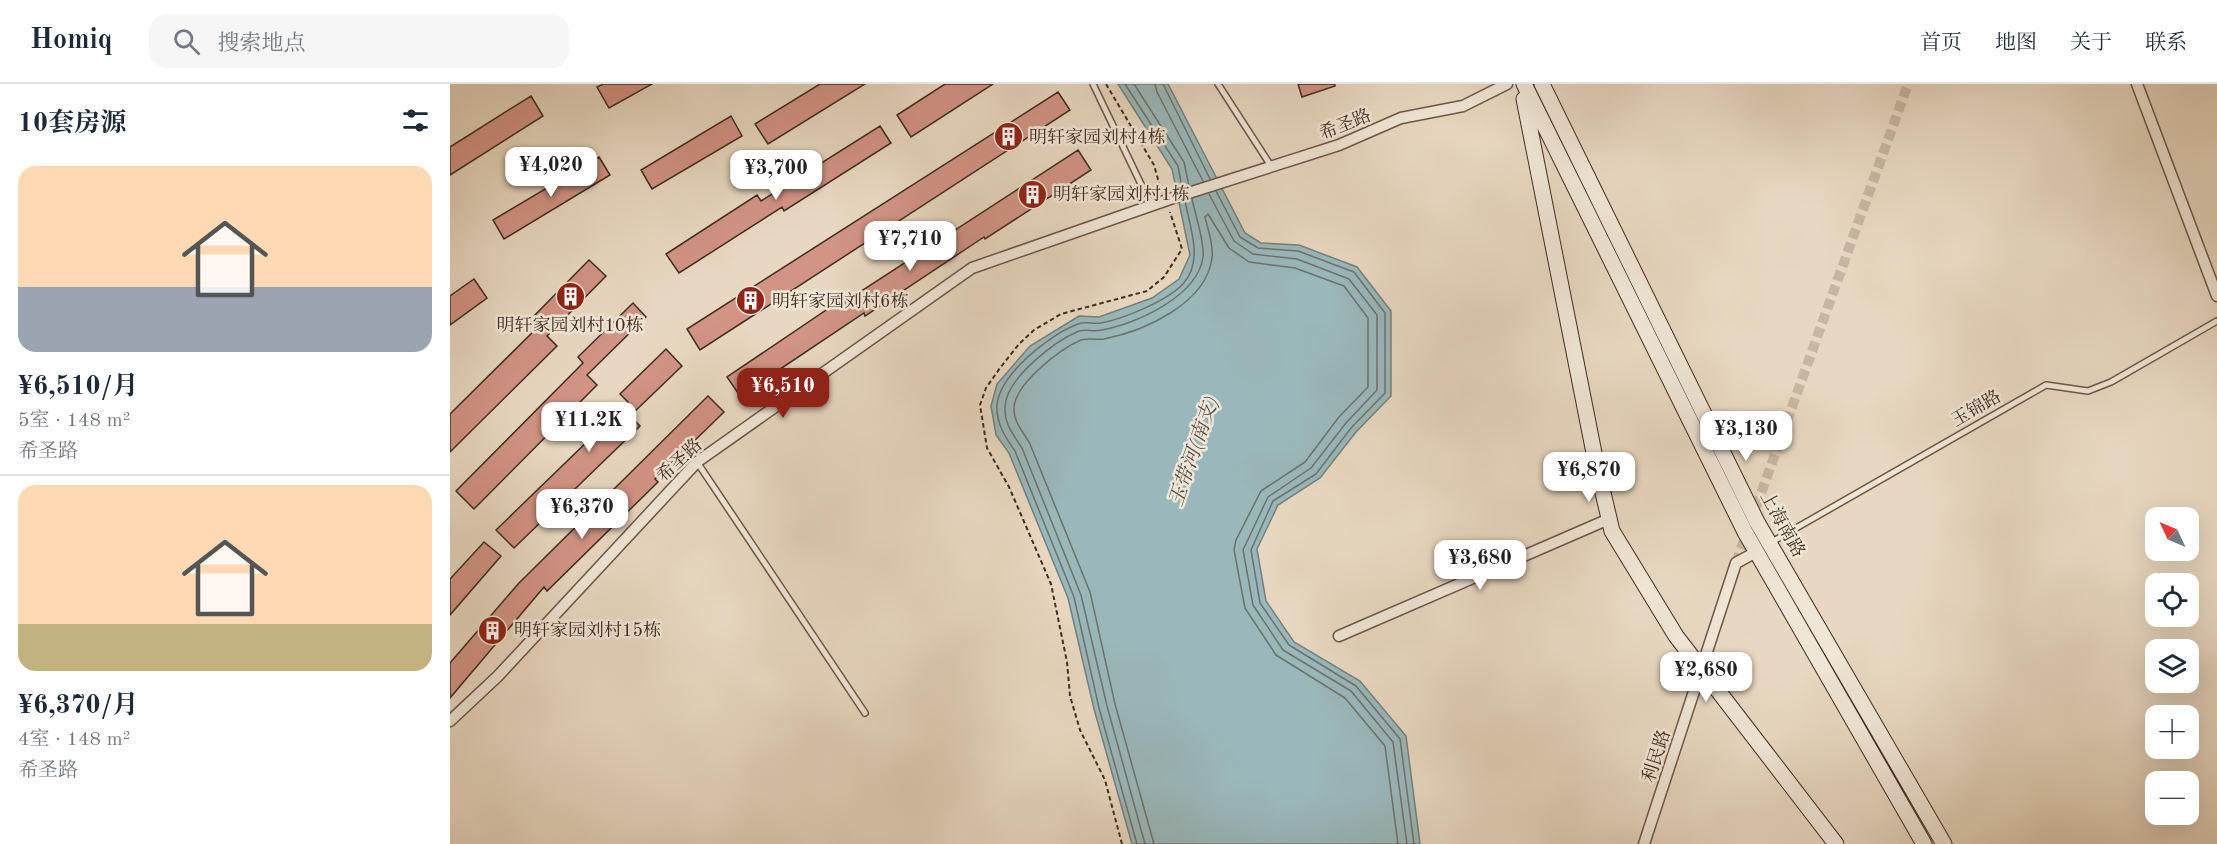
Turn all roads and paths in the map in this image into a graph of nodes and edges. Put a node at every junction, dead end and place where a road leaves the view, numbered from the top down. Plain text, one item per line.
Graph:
1 (1093, 84) edge
2 (1106, 84) edge
3 (1218, 84) edge
4 (1507, 84) edge
5 (1523, 84) edge
6 (1542, 84) edge
7 (2137, 84) edge
8 (1272, 167) junction
9 (1169, 200) junction
10 (1151, 207) junction
11 (2217, 296) edge
12 (2217, 321) edge
13 (697, 462) junction
14 (1610, 519) junction
15 (1770, 543) junction
16 (1756, 552) junction
17 (1339, 636) dead end
18 (1703, 668) junction
19 (865, 713) dead end
20 (450, 721) edge
21 (1122, 844) edge
22 (1644, 844) edge
23 (1836, 844) edge
24 (1924, 844) edge
25 (1944, 844) edge

1 - 10 lane
2 - 9 path
3 - 8 lane
4 - 8 street, 希圣路
5 - 14 main road, 上海南路
5 - 16 main road, 上海南路
6 - 15 main road, 上海南路
7 - 11 street
8 - 9 street, 希圣路
9 - 10 street, 希圣路
9 - 21 path
10 - 13 street, 希圣路
12 - 15 lane, 玉锦路
13 - 19 lane
13 - 20 street, 希圣路
14 - 17 street
14 - 18 main road, 上海南路
15 - 16 lane, 玉锦路
15 - 25 main road, 上海南路
16 - 18 street, 利民路
16 - 24 main road, 上海南路
18 - 22 street, 利民路
18 - 23 main road, 上海南路

